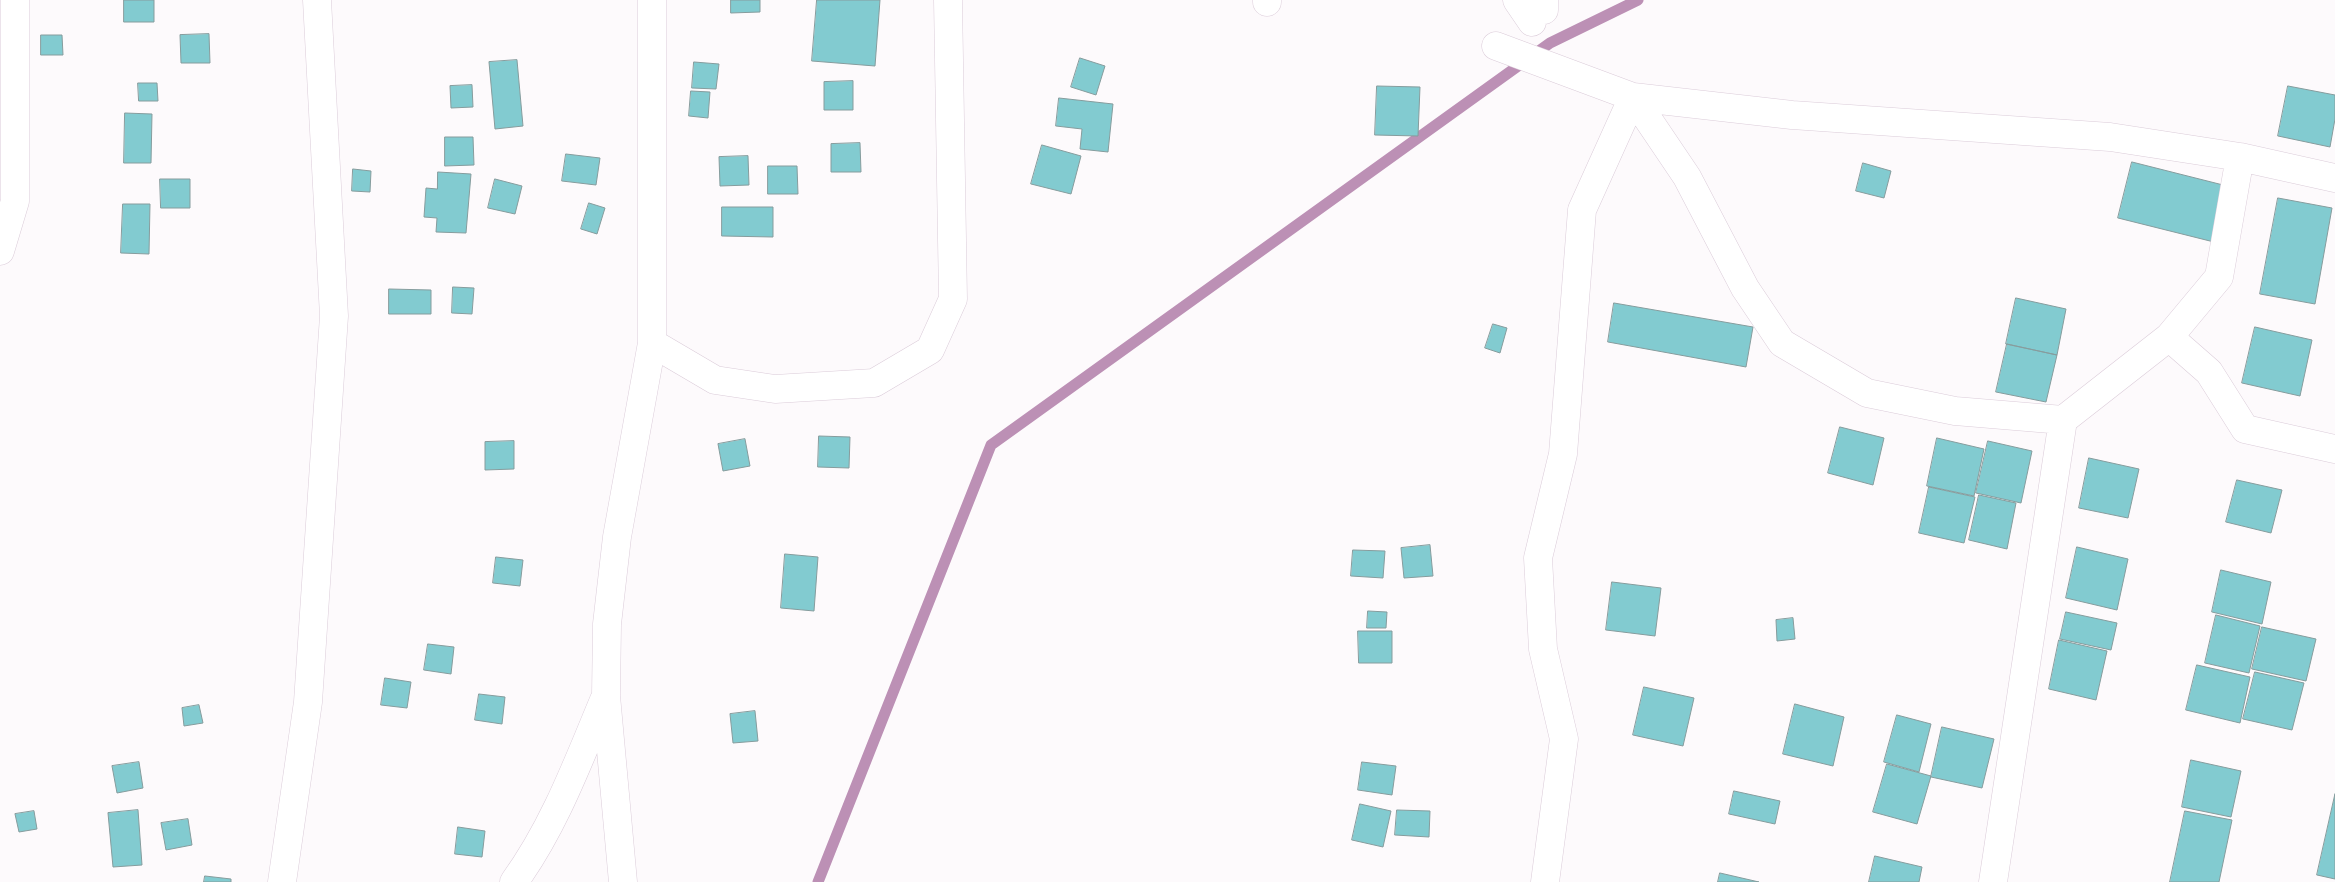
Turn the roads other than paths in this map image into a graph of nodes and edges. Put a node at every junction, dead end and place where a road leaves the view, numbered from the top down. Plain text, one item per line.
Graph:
1 (15, 0) edge
2 (317, 0) edge
3 (652, 0) edge
4 (948, 0) edge
5 (1496, 46) dead end
6 (1633, 97) junction
7 (2240, 158) junction
8 (2335, 178) edge
9 (0, 251) edge
10 (2169, 337) junction
11 (652, 343) junction
12 (2063, 420) junction
13 (2335, 450) edge
14 (606, 696) junction
15 (282, 882) edge
16 (514, 882) edge
17 (623, 882) edge
18 (1545, 882) edge
19 (1993, 882) edge

1 - 9 street
2 - 15 street
3 - 11 street
4 - 11 street
5 - 6 street
6 - 7 street
6 - 12 street
6 - 18 street
7 - 8 street
7 - 10 street
10 - 12 street
10 - 13 street
11 - 14 street
12 - 19 street
14 - 16 street
14 - 17 street

